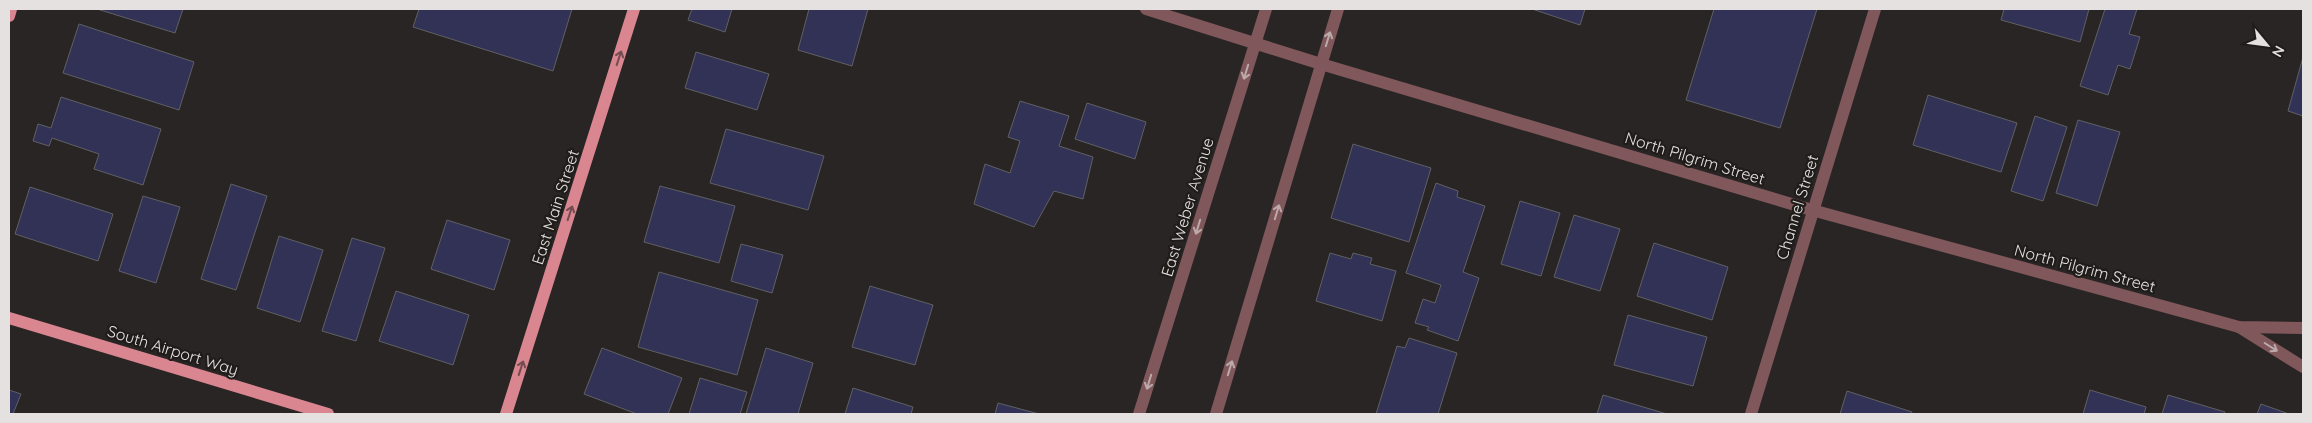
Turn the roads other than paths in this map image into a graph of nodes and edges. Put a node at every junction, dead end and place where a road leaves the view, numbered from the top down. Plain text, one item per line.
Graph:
1 (11, 9) edge
2 (634, 9) edge
3 (1146, 9) edge
4 (1266, 9) edge
5 (1338, 9) edge
6 (1875, 9) edge
7 (9, 16) edge
8 (1256, 43) junction
9 (1321, 64) junction
10 (1812, 210) junction
11 (9, 318) edge
12 (2239, 327) junction
13 (2303, 328) edge
14 (2303, 367) edge
15 (328, 414) edge
16 (506, 414) edge
17 (1139, 414) edge
18 (1216, 414) edge
19 (1751, 414) edge

1 - 7 main road
16 -> 2 main road, East Main Street
3 - 8 street, North Pilgrim Street
4 - 8 street, East Weber Avenue
9 -> 5 street
6 - 10 street, Channel Street
8 - 9 street, North Pilgrim Street
8 -> 17 street, East Weber Avenue
9 - 10 street, North Pilgrim Street
18 -> 9 street
10 - 12 street, North Pilgrim Street
10 - 19 street, Channel Street
11 - 15 main road, South Airport Way
12 - 13 street, North Pilgrim Street
12 -> 14 street, North Pilgrim Street

